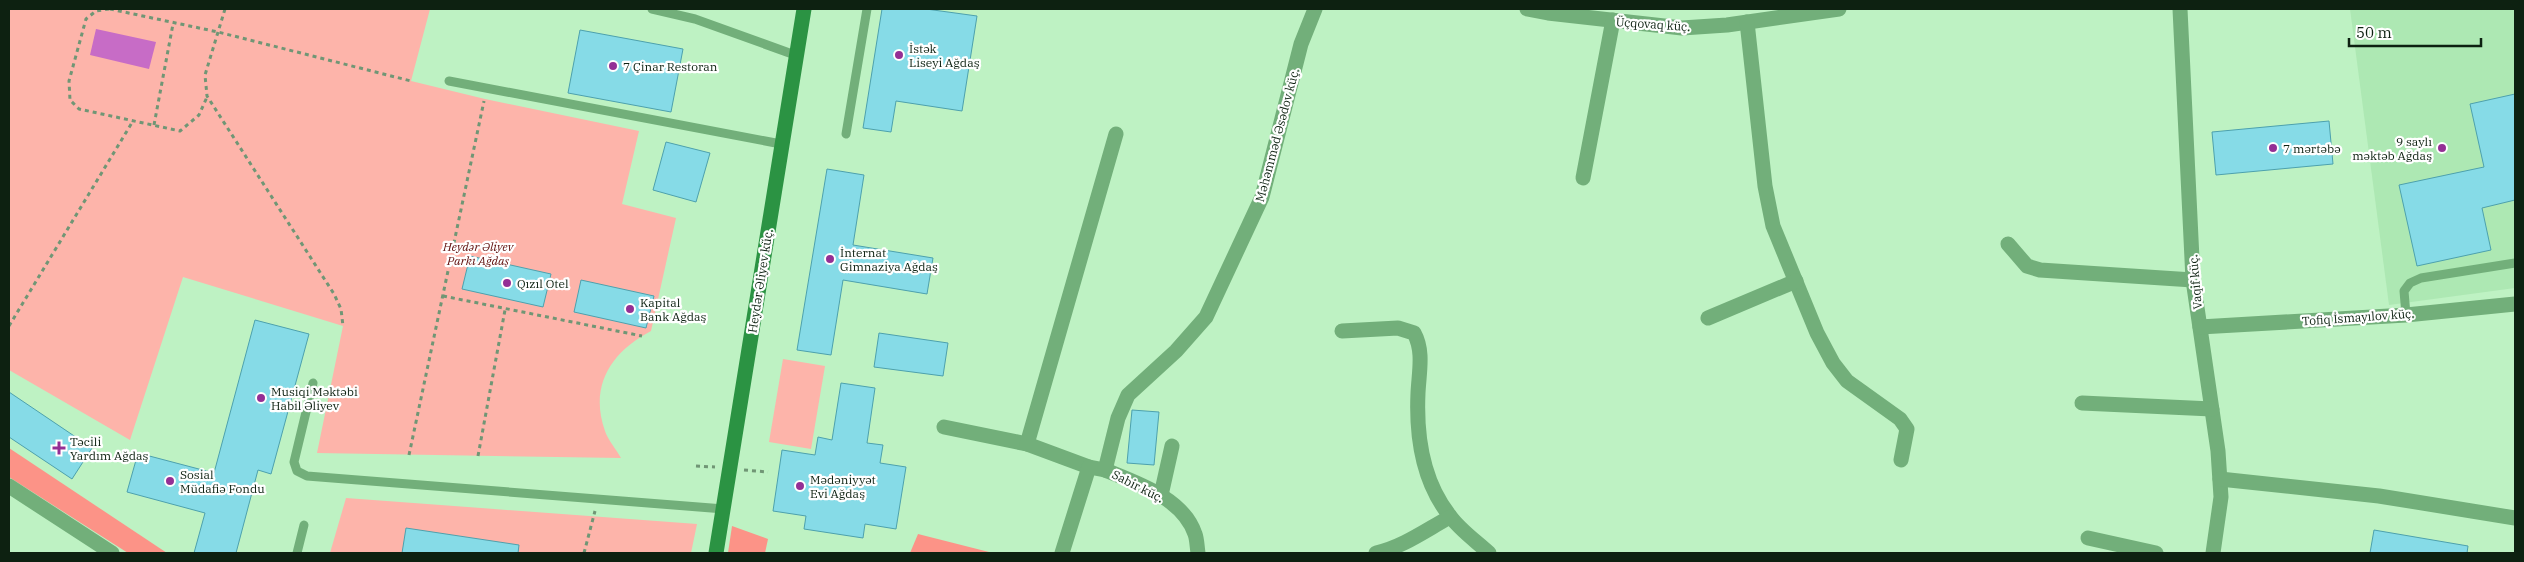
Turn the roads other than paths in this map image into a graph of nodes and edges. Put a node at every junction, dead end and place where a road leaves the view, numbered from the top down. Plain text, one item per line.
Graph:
1 (652, 9) edge
2 (804, 9) edge
3 (867, 9) edge
4 (1314, 9) edge
5 (1527, 9) edge
6 (1839, 9) edge
7 (2180, 9) edge
8 (1641, 16) edge
9 (1613, 20) junction
10 (1746, 22) junction
11 (795, 55) junction
12 (450, 82) dead end
13 (846, 134) dead end
14 (1116, 134) dead end
15 (781, 144) junction
16 (1583, 178) dead end
17 (2008, 244) dead end
18 (2515, 264) edge
19 (1796, 280) junction
20 (2193, 280) junction
21 (2515, 304) edge
22 (2406, 315) junction
23 (1708, 318) dead end
24 (2200, 327) junction
25 (1342, 332) dead end
26 (313, 383) dead end
27 (2082, 402) dead end
28 (2212, 409) junction
29 (944, 427) dead end
30 (1028, 444) junction
31 (1172, 446) dead end
32 (1901, 460) dead end
33 (1089, 466) junction
34 (1105, 470) junction
35 (2220, 479) junction
36 (9, 486) edge
37 (1160, 495) junction
38 (724, 509) junction
39 (1450, 517) junction
40 (2515, 518) edge
41 (304, 525) dead end
42 (2088, 538) dead end
43 (1384, 552) edge
44 (112, 553) edge
45 (297, 553) edge
46 (716, 553) edge
47 (1062, 553) edge
48 (1198, 553) edge
49 (1489, 553) edge
50 (2156, 553) edge
51 (2213, 553) edge

1 - 11 lane
2 - 11 main road, Heydər Əliyev küç.
3 - 13 lane
4 - 34 street, Məhəmməd Əsədov küç.
5 - 9 street, Üçqovaq küç.
6 - 10 street, Üçqovaq küç.
7 - 20 street, Vaqif küç.
8 - 9 street, Üçqovaq küç.
8 - 10 street, Üçqovaq küç.
9 - 16 street
10 - 19 street
11 - 15 main road, Heydər Əliyev küç.
12 - 15 lane
14 - 30 street
15 - 38 main road, Heydər Əliyev küç.
17 - 20 street
18 - 22 lane
19 - 23 street
19 - 32 street
20 - 24 street, Vaqif küç.
21 - 22 street, Tofiq İsmayılov küç.
22 - 24 street, Tofiq İsmayılov küç.
24 - 28 street, Vaqif küç.
25 - 39 street
26 - 38 lane
27 - 28 street
28 - 35 street, Vaqif küç.
29 - 30 street
30 - 33 street
31 - 37 street
33 - 34 street
33 - 47 street
34 - 37 street, Sabir küç.
35 - 40 street
35 - 51 street, Vaqif küç.
36 - 44 street
37 - 48 street, Sabir küç.
38 - 46 main road, Heydər Əliyev küç.
39 - 43 street
39 - 49 street
41 - 45 lane
42 - 50 street

